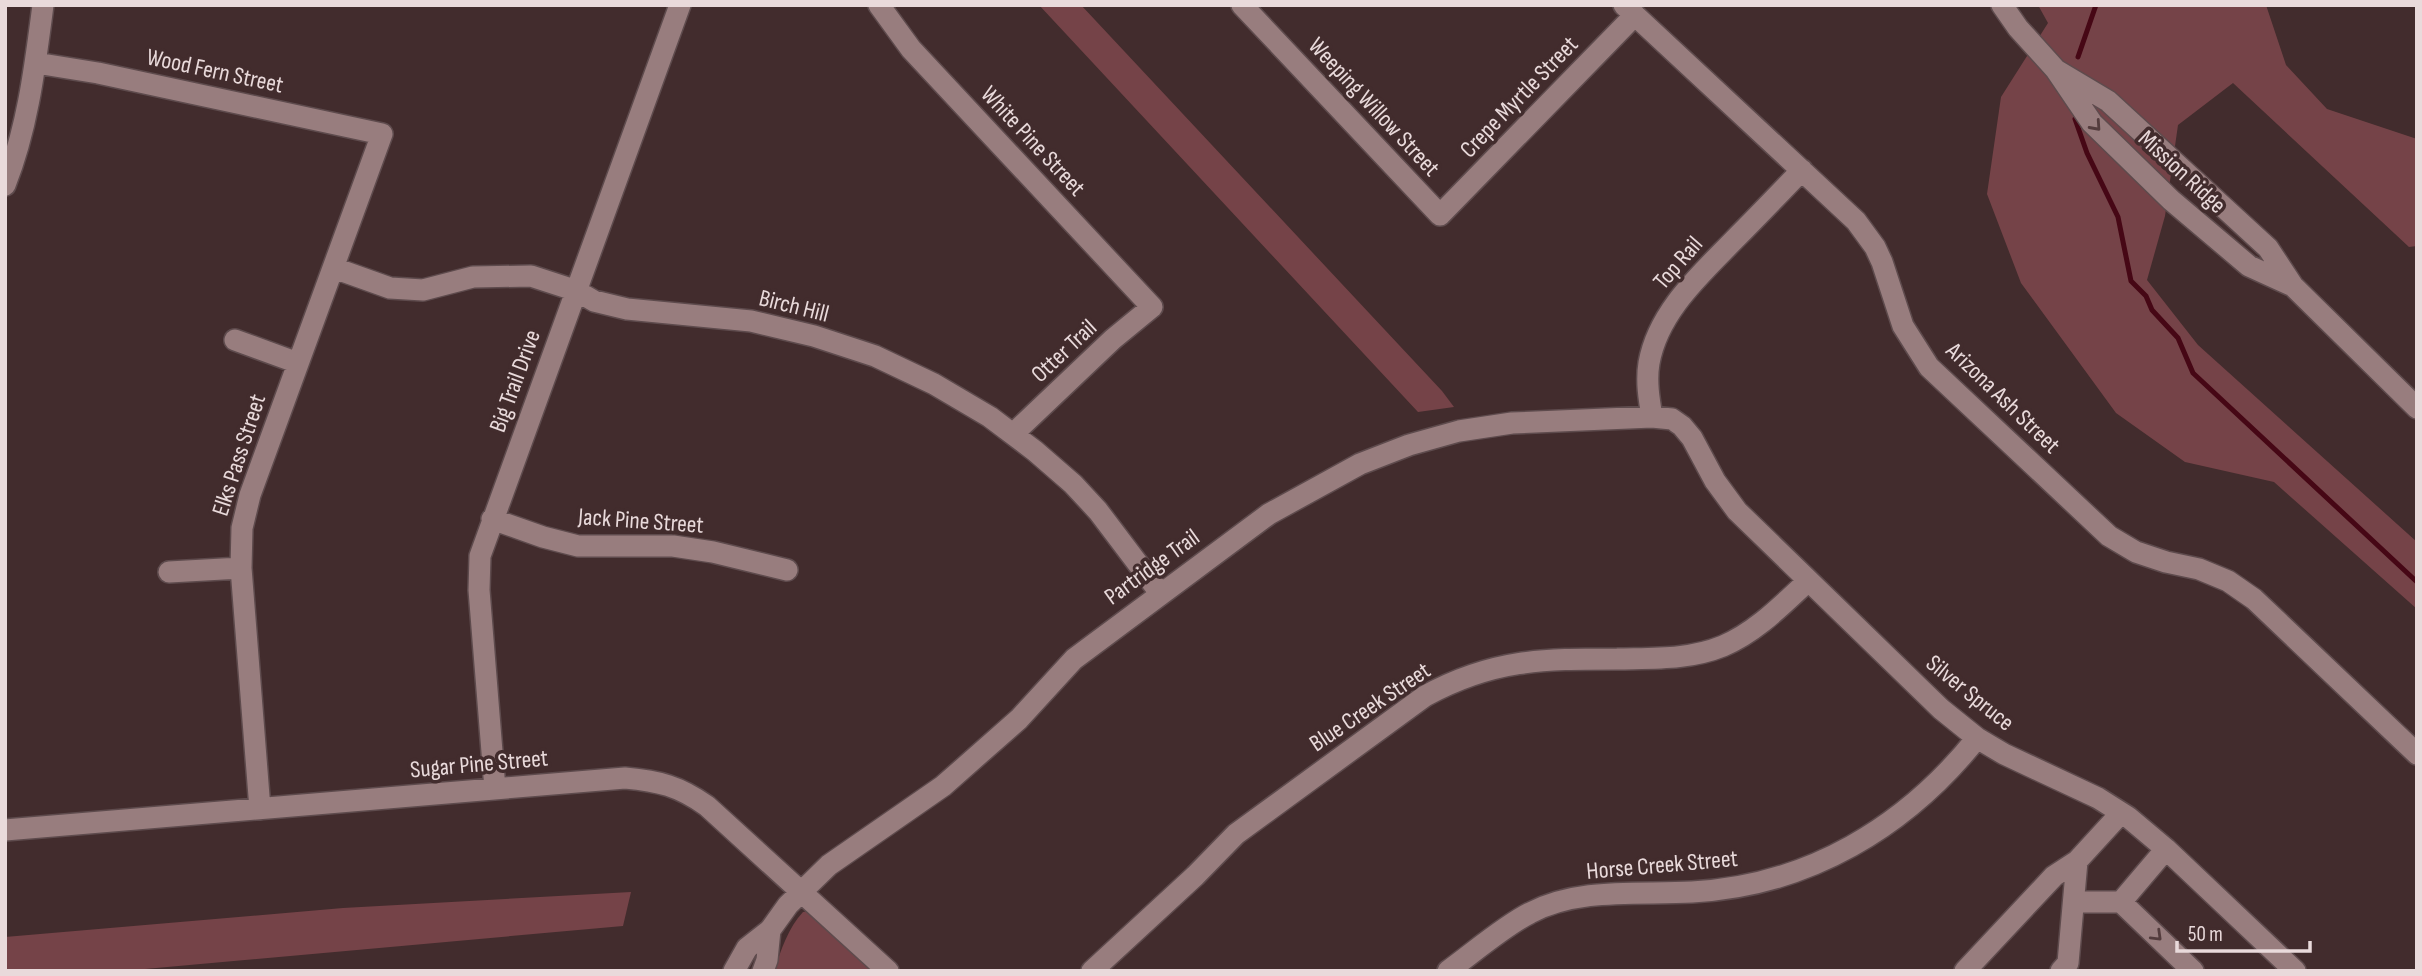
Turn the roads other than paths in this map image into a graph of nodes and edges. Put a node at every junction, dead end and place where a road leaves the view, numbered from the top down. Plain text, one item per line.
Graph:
1 (43, 5) edge
2 (680, 5) edge
3 (880, 5) edge
4 (1242, 5) edge
5 (2002, 5) edge
6 (1630, 10) edge
7 (36, 64) junction
8 (2056, 70) junction
9 (383, 134) joint
10 (2156, 144) junction
11 (2135, 164) junction
12 (1802, 170) junction
13 (5, 185) edge
14 (1440, 215) joint
15 (2234, 217) junction
16 (2213, 238) junction
17 (334, 268) junction
18 (2293, 286) junction
19 (577, 291) junction
20 (1152, 307) joint
21 (235, 340) dead end
22 (298, 363) junction
23 (2417, 408) edge
24 (1652, 417) junction
25 (1013, 434) junction
26 (492, 519) junction
27 (241, 568) junction
28 (787, 570) dead end
29 (169, 572) dead end
30 (1808, 581) junction
31 (1160, 593) junction
32 (1977, 738) junction
33 (2417, 754) edge
34 (495, 789) junction
35 (260, 809) junction
36 (2121, 813) junction
37 (5, 830) edge
38 (2166, 849) junction
39 (2077, 861) junction
40 (801, 892) junction
41 (2074, 902) junction
42 (2122, 902) junction
43 (770, 930) junction
44 (734, 971) edge
45 (763, 971) edge
46 (888, 971) edge
47 (1092, 971) edge
48 (1448, 971) edge
49 (1965, 971) edge
50 (2062, 971) edge
51 (2193, 971) edge
52 (2295, 971) edge

1 - 7 street
2 - 19 street, Big Trail Drive
3 - 20 street, White Pine Street
4 - 14 street, Weeping Willow Street
5 - 8 street, Mission Ridge
6 - 12 street, Arizona Ash Street
6 - 14 street, Crepe Myrtle Street
7 - 9 street, Wood Fern Street
7 - 13 street
8 - 10 street, Mission Ridge
8 -> 11 street, Mission Ridge
9 - 17 street, Elks Pass Street
10 - 11 street
10 - 15 street, Mission Ridge
11 - 16 street, Mission Ridge
12 - 24 street, Top Rail
12 - 33 street, Arizona Ash Street
15 - 16 street
15 - 18 street, Mission Ridge
16 - 18 street, Mission Ridge
17 - 19 street, Birch Hill
17 - 22 street, Elks Pass Street
18 - 23 street, Mission Ridge
19 - 25 street, Birch Hill
19 - 26 street, Big Trail Drive
20 - 25 street, Otter Trail
21 - 22 street
22 - 27 street, Elks Pass Street
24 - 30 street, Silver Spruce
24 - 31 street, Partridge Trail
25 - 31 street, Birch Hill
26 - 28 street, Jack Pine Street
26 - 34 street, Big Trail Drive
27 - 29 street
27 - 35 street, Elks Pass Street
30 - 32 street, Silver Spruce
30 - 47 street, Blue Creek Street
31 - 40 street, Partridge Trail
32 - 36 street, Silver Spruce
32 - 48 street, Horse Creek Street
34 - 35 street, Sugar Pine Street
34 - 40 street, Sugar Pine Street
35 - 37 street, Sugar Pine Street
36 - 38 street, Silver Spruce
36 - 39 street
38 - 42 street
38 - 52 street, Silver Spruce
39 - 41 street
39 - 49 street
40 - 43 street, Partridge Trail
40 - 46 street, Sugar Pine Street
41 - 42 street
41 - 50 street
42 -> 51 street
43 - 44 street, Partridge Trail
43 - 45 street

